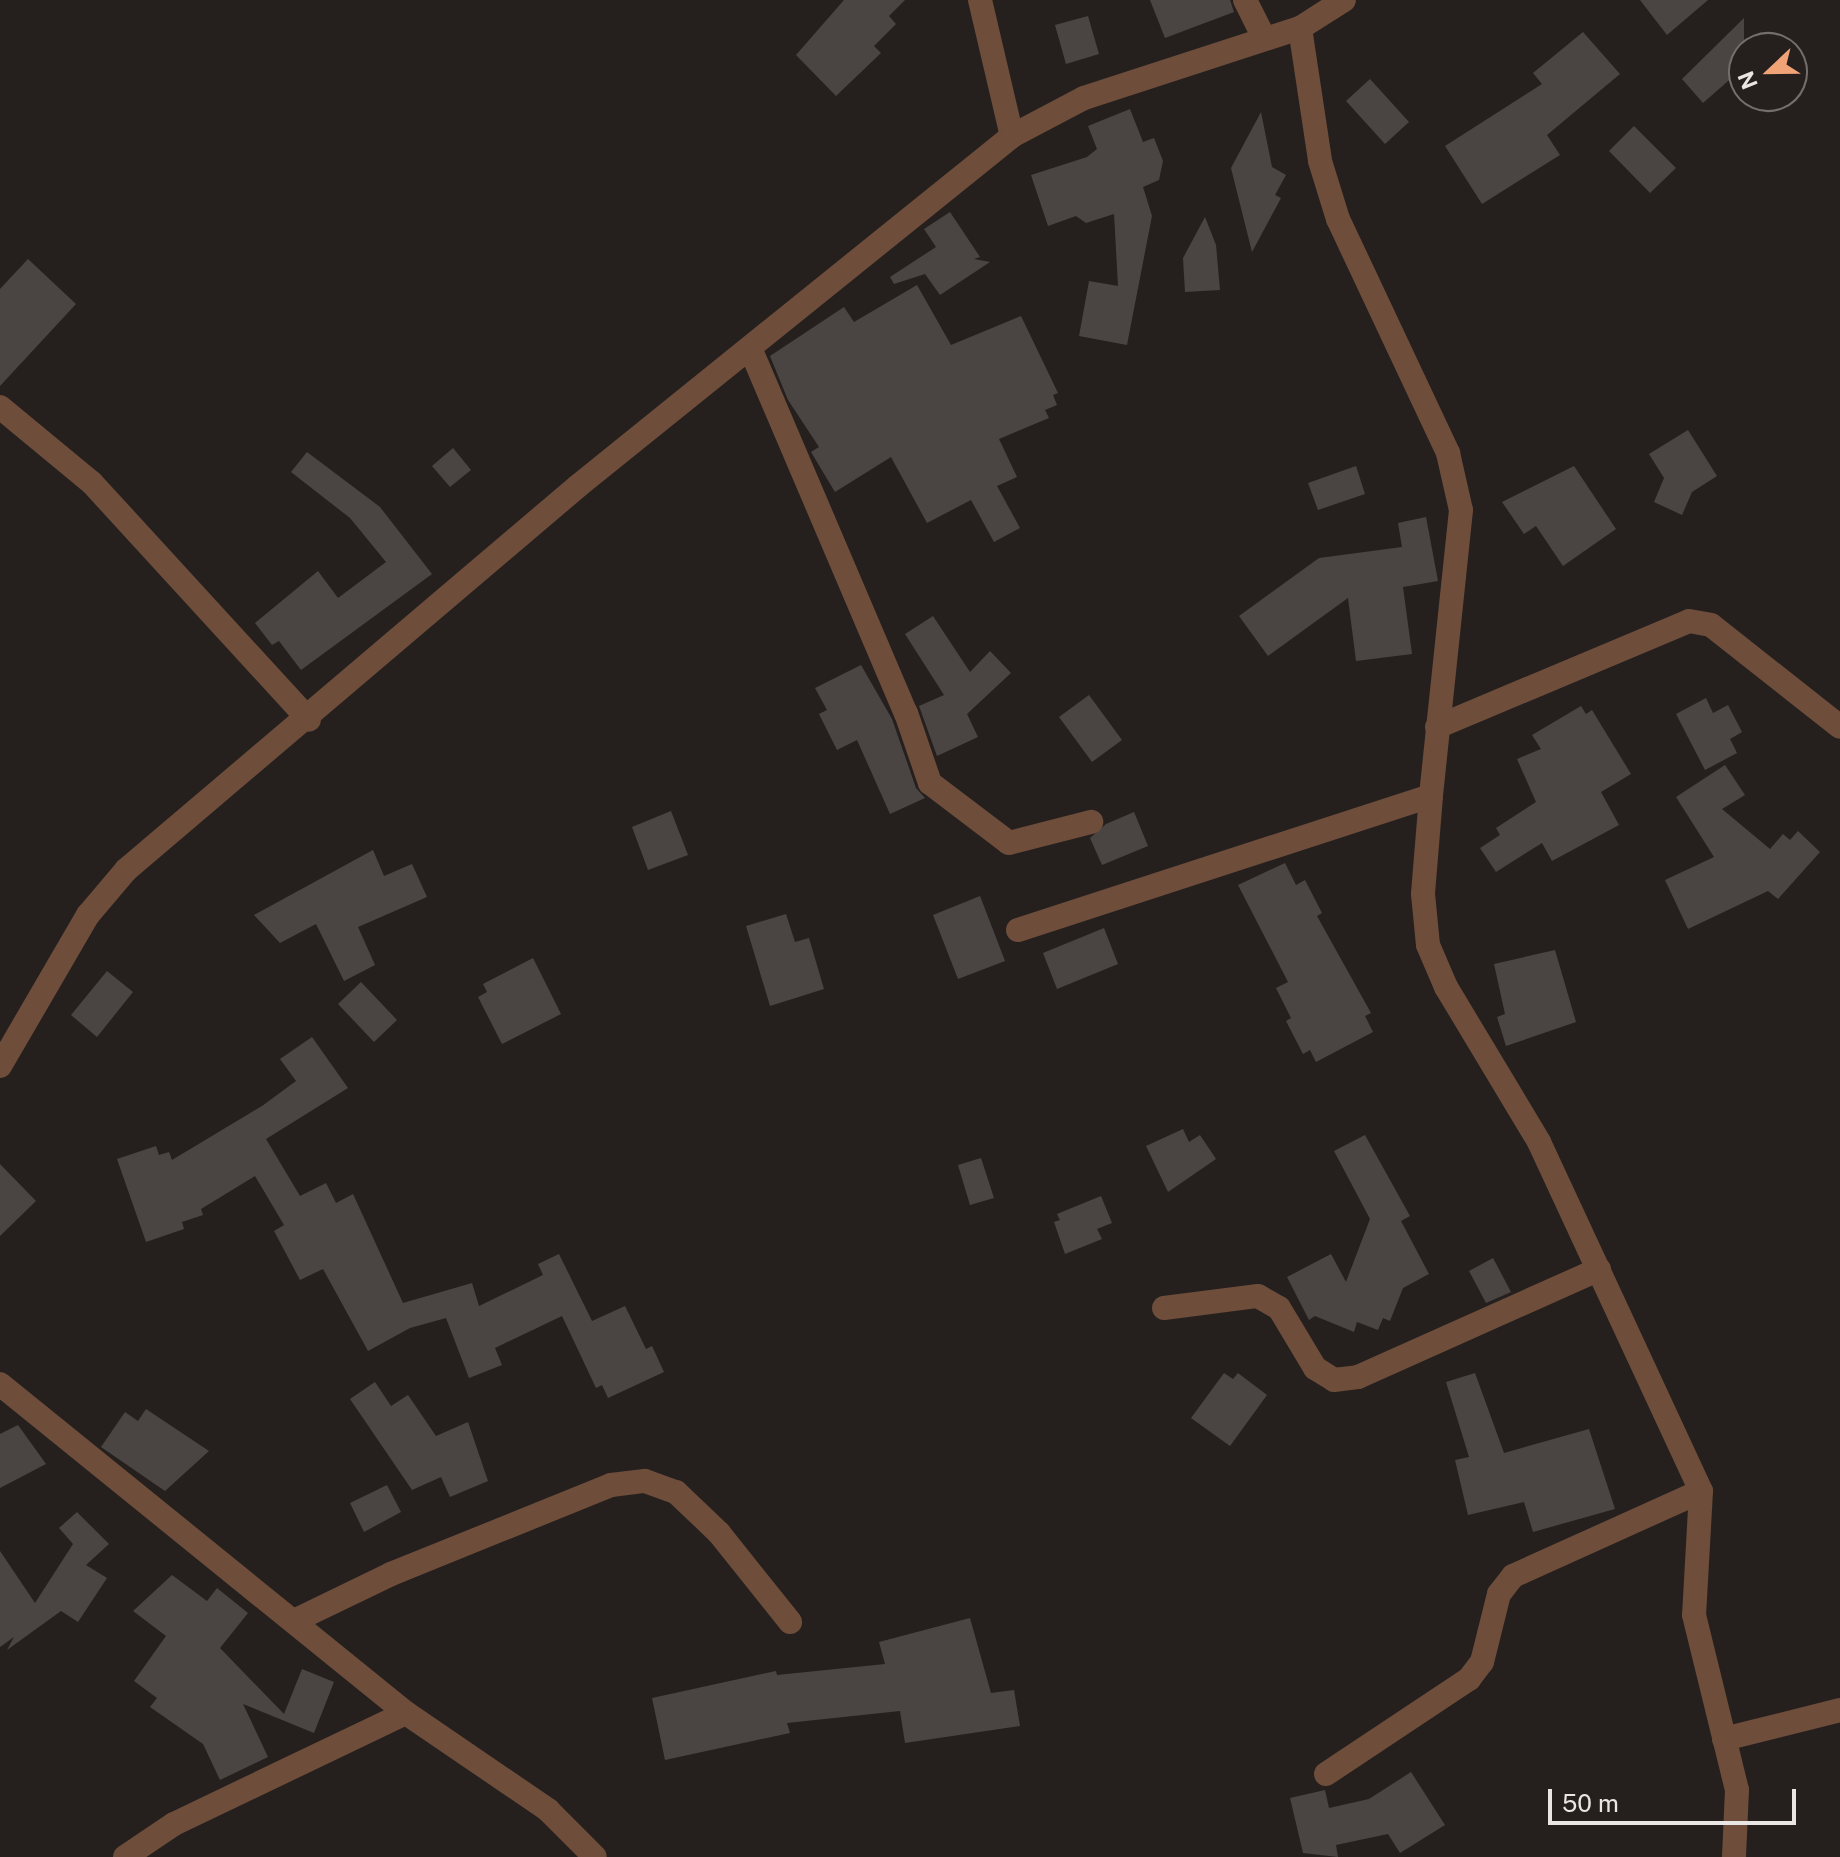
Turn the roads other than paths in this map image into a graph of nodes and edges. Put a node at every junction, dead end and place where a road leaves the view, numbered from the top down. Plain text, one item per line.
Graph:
1 (980, 0) edge
2 (1245, 0) edge
3 (1344, 0) edge
4 (1300, 28) junction
5 (1264, 38) junction
6 (1012, 136) junction
7 (750, 348) junction
8 (0, 407) edge
9 (309, 720) junction
10 (1437, 727) junction
11 (1840, 727) edge
12 (1431, 796) junction
13 (1091, 822) dead end
14 (1018, 930) dead end
15 (0, 1066) edge
16 (1599, 1269) junction
17 (1164, 1308) dead end
18 (0, 1384) edge
19 (1701, 1491) junction
20 (296, 1620) junction
21 (790, 1622) dead end
22 (1840, 1710) edge
23 (406, 1713) junction
24 (1724, 1739) junction
25 (1326, 1774) dead end
26 (125, 1857) edge
27 (595, 1857) edge
28 (1734, 1857) edge

1 - 6 street
2 - 5 street
3 - 4 street
4 - 5 street
4 - 10 street
5 - 6 street
6 - 7 street
7 - 9 street
7 - 13 street
8 - 9 street
9 - 15 street
10 - 11 street
10 - 12 street
12 - 14 street
12 - 16 street
16 - 17 street
16 - 19 street
18 - 20 street
19 - 24 street
19 - 25 street
20 - 21 street
20 - 23 street
22 - 24 street
23 - 26 street
23 - 27 street
24 - 28 street

